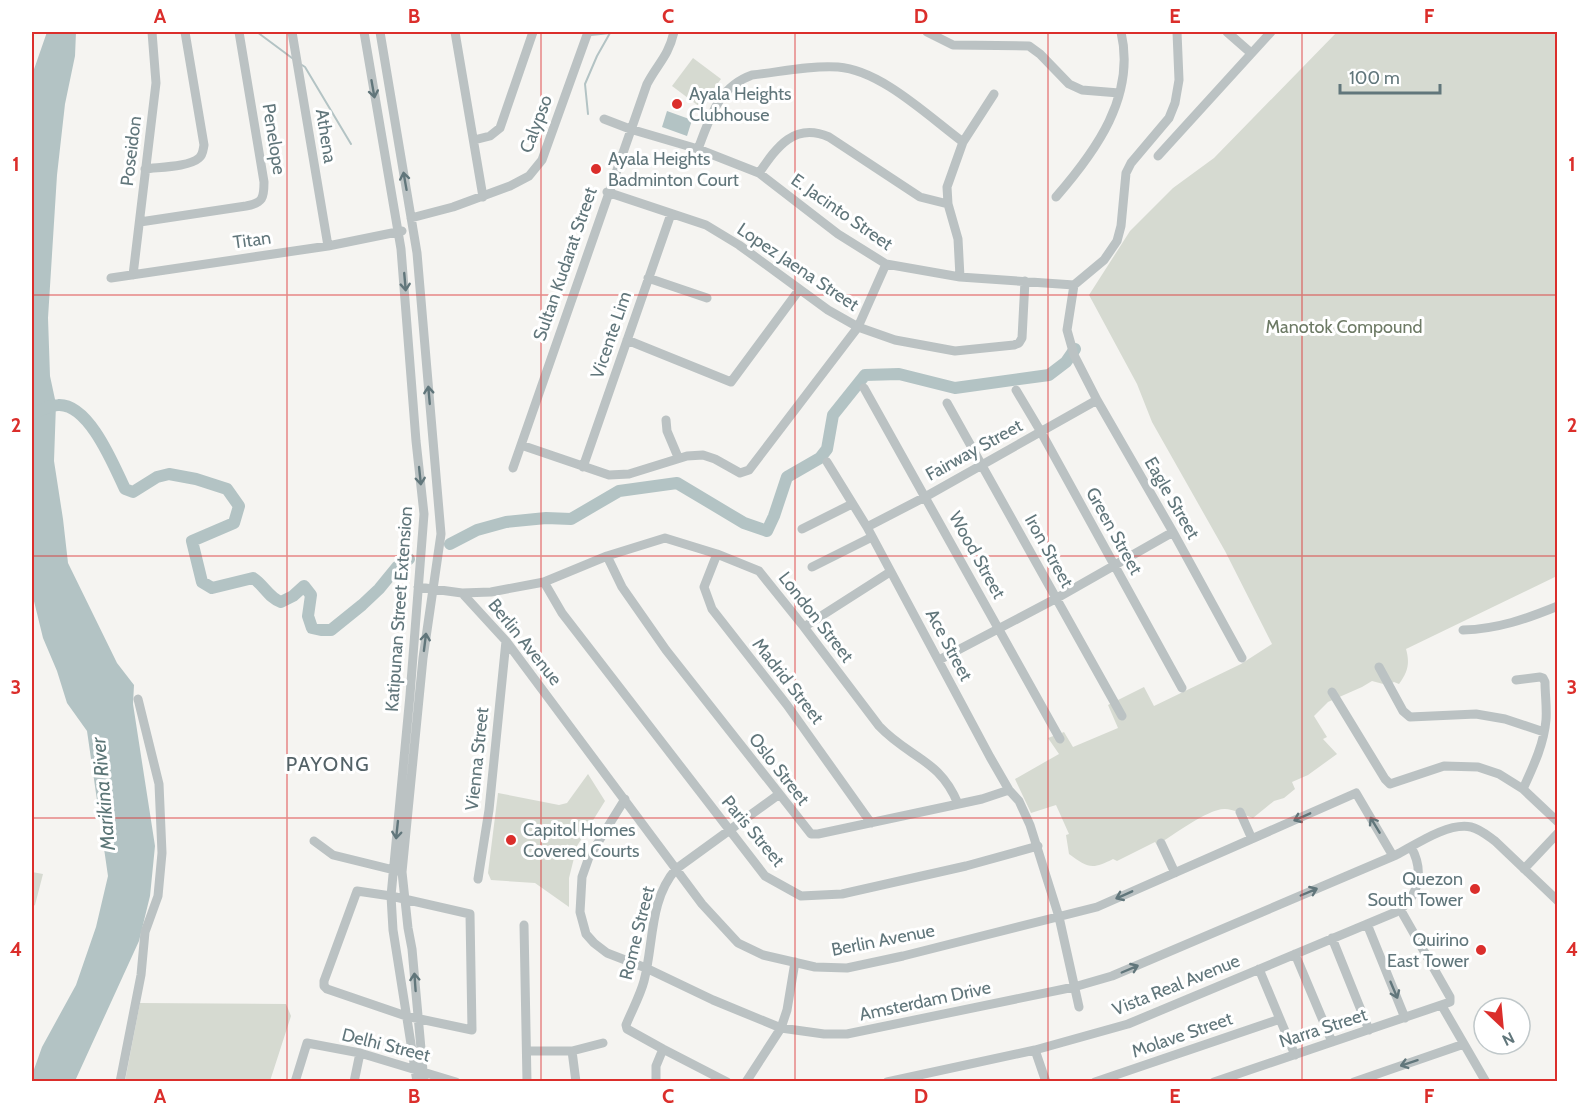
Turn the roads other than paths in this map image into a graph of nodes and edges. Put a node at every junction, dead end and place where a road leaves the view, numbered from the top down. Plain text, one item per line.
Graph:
1 (152, 32) edge
2 (185, 32) edge
3 (239, 32) edge
4 (292, 32) edge
5 (364, 32) edge
6 (380, 32) edge
7 (455, 32) edge
8 (533, 32) edge
9 (588, 32) edge
10 (674, 32) edge
11 (927, 32) edge
12 (1121, 32) edge
13 (1177, 32) edge
14 (1227, 32) edge
15 (1271, 32) edge
16 (1251, 54) junction
17 (1119, 93) junction
18 (994, 94) dead end
19 (604, 119) dead end
20 (630, 129) junction
21 (474, 140) junction
22 (963, 142) junction
23 (698, 148) junction
24 (1158, 156) dead end
25 (145, 169) junction
26 (759, 173) junction
27 (607, 192) junction
28 (483, 197) junction
29 (1056, 197) dead end
30 (948, 204) junction
31 (671, 214) junction
32 (411, 218) junction
33 (140, 222) junction
34 (413, 230) junction
35 (398, 232) junction
36 (328, 246) junction
37 (886, 264) junction
38 (133, 275) junction
39 (960, 277) junction
40 (111, 278) dead end
41 (648, 278) junction
42 (1025, 281) junction
43 (1074, 285) junction
44 (799, 290) junction
45 (707, 298) dead end
46 (858, 327) junction
47 (627, 340) junction
48 (864, 388) dead end
49 (1016, 390) dead end
50 (1097, 400) junction
51 (947, 403) dead end
52 (666, 420) dead end
53 (1041, 432) junction
54 (521, 445) junction
55 (678, 457) junction
56 (827, 462) dead end
57 (982, 465) junction
58 (583, 467) junction
59 (513, 468) dead end
60 (925, 497) junction
61 (852, 504) junction
62 (867, 527) junction
63 (802, 529) dead end
64 (1173, 532) junction
65 (872, 537) junction
66 (717, 554) junction
67 (607, 556) junction
68 (1114, 564) junction
69 (812, 567) dead end
70 (890, 572) junction
71 (544, 582) junction
72 (419, 585) junction
73 (432, 586) junction
74 (484, 592) junction
75 (462, 593) junction
76 (1056, 598) junction
77 (1557, 606) edge
78 (477, 608) junction
79 (804, 627) junction
80 (999, 630) junction
81 (1463, 630) dead end
82 (506, 641) junction
83 (1242, 658) dead end
84 (939, 660) junction
85 (1379, 667) dead end
86 (1516, 680) dead end
87 (1182, 688) dead end
88 (1332, 692) dead end
89 (138, 699) dead end
90 (1122, 716) dead end
91 (1544, 732) junction
92 (1060, 739) dead end
93 (409, 755) junction
94 (1523, 789) junction
95 (1009, 790) junction
96 (778, 795) junction
97 (624, 799) junction
98 (958, 804) junction
99 (1240, 812) dead end
100 (1557, 822) edge
101 (870, 823) junction
102 (730, 830) junction
103 (1557, 834) edge
104 (1252, 839) junction
105 (314, 841) dead end
106 (1161, 843) dead end
107 (1038, 846) junction
108 (1411, 847) junction
109 (1393, 856) junction
110 (1524, 868) junction
111 (676, 869) junction
112 (398, 871) junction
113 (1175, 873) junction
114 (478, 879) dead end
115 (391, 896) junction
116 (406, 901) junction
117 (1557, 901) edge
118 (1401, 909) junction
119 (1059, 917) junction
120 (1366, 924) junction
121 (524, 925) dead end
122 (1332, 939) junction
123 (1295, 954) junction
124 (795, 962) junction
125 (646, 968) junction
126 (1259, 969) junction
127 (1074, 987) junction
128 (1079, 1006) dead end
129 (1442, 1006) junction
130 (406, 1016) junction
131 (417, 1017) junction
132 (1406, 1018) junction
133 (1280, 1019) junction
134 (781, 1028) junction
135 (1369, 1030) junction
136 (1332, 1042) junction
137 (603, 1043) dead end
138 (1464, 1044) junction
139 (663, 1049) junction
140 (1035, 1050) junction
141 (527, 1051) junction
142 (572, 1051) junction
143 (360, 1053) junction
144 (1295, 1055) junction
145 (419, 1070) junction
146 (899, 1080) edge
147 (120, 1082) edge
148 (295, 1082) edge
149 (354, 1082) edge
150 (417, 1082) edge
151 (424, 1082) edge
152 (456, 1082) edge
153 (527, 1082) edge
154 (576, 1082) edge
155 (656, 1082) edge
156 (727, 1082) edge
157 (747, 1082) edge
158 (887, 1082) edge
159 (1046, 1082) edge
160 (1095, 1082) edge
161 (1214, 1082) edge
162 (1354, 1082) edge
163 (1486, 1082) edge

1 - 25 street, Poseidon
2 - 25 street
3 - 33 street, Penelope
4 - 36 street, Athena
5 -> 35 street, Katipunan Street Extension
32 -> 6 street, Katipunan Street Extension
7 - 21 street
8 - 21 street
9 - 28 street, Calypso
10 - 20 street, Sultan Kudarat Street
11 - 17 street
12 - 17 street
13 - 43 street
14 - 16 street
15 - 16 street
16 - 24 street
17 - 29 street
18 - 22 street
19 - 20 street, E. Jacinto Street
20 - 23 street, E. Jacinto Street
20 - 27 street, Sultan Kudarat Street
21 - 28 street
22 - 23 street
22 - 30 street
23 - 26 street, E. Jacinto Street
25 - 33 street, Poseidon
26 - 30 street
26 - 37 street, E. Jacinto Street
27 - 31 street, Lopez Jaena Street
27 - 54 street, Sultan Kudarat Street
28 - 32 street, Calypso
30 - 39 street
31 - 41 street, Vicente Lim
31 - 44 street, Lopez Jaena Street
32 - 34 street, Katipunan Street Extension
33 - 38 street, Poseidon
34 - 35 street, Titan
73 -> 34 street, Katipunan Street Extension
35 - 36 street, Titan
35 -> 72 street, Katipunan Street Extension
36 - 38 street, Titan
37 - 39 street, E. Jacinto Street
37 - 46 street
38 - 40 street, Titan
39 - 42 street, E. Jacinto Street
41 - 45 street
41 - 47 street, Vicente Lim
42 - 43 street, E. Jacinto Street
42 - 46 street, Lopez Jaena Street
43 - 50 street, Eagle Street
44 - 46 street, Lopez Jaena Street
44 - 47 street
46 - 55 street
47 - 58 street, Vicente Lim
48 - 60 street, Wood Street
49 - 53 street, Green Street
50 - 53 street, Fairway Street
50 - 64 street, Eagle Street
51 - 57 street, Iron Street
52 - 55 street
53 - 57 street, Fairway Street
53 - 68 street, Green Street
54 - 58 street
54 - 59 street, Sultan Kudarat Street
55 - 58 street
56 - 61 street, Ace Street
57 - 60 street, Fairway Street
57 - 76 street, Iron Street
60 - 62 street, Fairway Street
60 - 80 street, Wood Street
61 - 62 street, Ace Street
61 - 63 street
62 - 65 street, Ace Street
64 - 68 street
64 - 83 street, Eagle Street
65 - 69 street
65 - 70 street, Ace Street
66 - 67 street, London Street
66 - 79 street, London Street
66 - 101 street, Madrid Street
67 - 71 street, London Street
67 - 96 street, Oslo Street
68 - 76 street
68 - 87 street, Green Street
70 - 79 street
70 - 84 street, Ace Street
71 - 74 street, London Street
71 - 102 street, Paris Street
72 - 73 street, Berlin Avenue
72 - 93 street, Katipunan Street Extension
73 - 75 street, Berlin Avenue
93 -> 73 street, Katipunan Street Extension
74 - 75 street, London Street
74 - 78 street
75 - 78 street, Berlin Avenue
76 - 80 street
76 - 90 street, Iron Street
77 - 81 street
78 - 82 street, Berlin Avenue
79 - 98 street, London Street
80 - 84 street
80 - 92 street, Wood Street
82 - 97 street, Berlin Avenue
82 - 114 street, Vienna Street
84 - 95 street, Ace Street
85 - 91 street
86 - 91 street
88 - 94 street
89 - 147 street
91 - 94 street
93 - 112 street, Katipunan Street Extension
94 - 100 street
95 - 98 street, Oslo Street
95 - 107 street, Ace Street
96 - 101 street, Oslo Street
96 - 102 street, Rome Street
97 - 111 street, Berlin Avenue
97 - 125 street, Amsterdam Drive
98 - 101 street, Oslo Street
99 - 104 street
102 - 107 street, Paris Street
102 - 111 street, Rome Street
103 - 110 street
109 -> 104 street, Berlin Avenue
104 - 113 street, Berlin Avenue
105 - 112 street
106 - 113 street
107 - 119 street, Ace Street
108 - 109 street, Amsterdam Drive
108 - 110 street, Amsterdam Drive
108 - 118 street
127 -> 109 street, Amsterdam Drive
110 - 117 street, Amsterdam Drive
111 - 124 street, Berlin Avenue
111 - 125 street, Rome Street
112 - 115 street, Katipunan Street Extension
112 - 116 street, Katipunan Street Extension
113 -> 119 street, Berlin Avenue
115 - 116 street
115 - 130 street, Katipunan Street Extension
115 - 130 street
131 -> 116 street, Katipunan Street Extension
116 - 131 street
118 - 120 street, Vista Real Avenue
118 - 129 street
119 - 124 street, Berlin Avenue
119 - 127 street, Ace Street
120 - 122 street, Vista Real Avenue
120 -> 132 street
121 - 141 street
122 - 123 street, Vista Real Avenue
122 - 135 street
123 - 126 street, Vista Real Avenue
123 - 136 street
124 - 134 street
125 - 134 street, Amsterdam Drive
125 - 139 street, Rome Street
126 - 133 street
126 - 140 street, Vista Real Avenue
127 - 128 street, Ace Street
127 - 134 street, Amsterdam Drive
129 - 132 street, Narra Street
129 - 138 street
130 - 131 street
130 - 145 street, Katipunan Street Extension
131 - 145 street, Katipunan Street Extension
132 - 135 street, Narra Street
133 - 144 street
133 - 160 street, Molave Street
134 - 157 street
135 - 136 street, Narra Street
136 - 144 street, Narra Street
137 - 142 street
138 -> 162 street
138 - 163 street
139 - 155 street
139 - 156 street
140 - 146 street, Vista Real Avenue
140 - 159 street
141 - 142 street
141 - 153 street
142 - 154 street
143 - 145 street, Delhi Street
143 - 148 street, Delhi Street
143 - 149 street
144 - 161 street, Narra Street
145 - 150 street, Katipunan Street Extension
145 - 151 street, Katipunan Street Extension
145 - 152 street, Delhi Street
146 - 158 street, Vista Real Avenue

